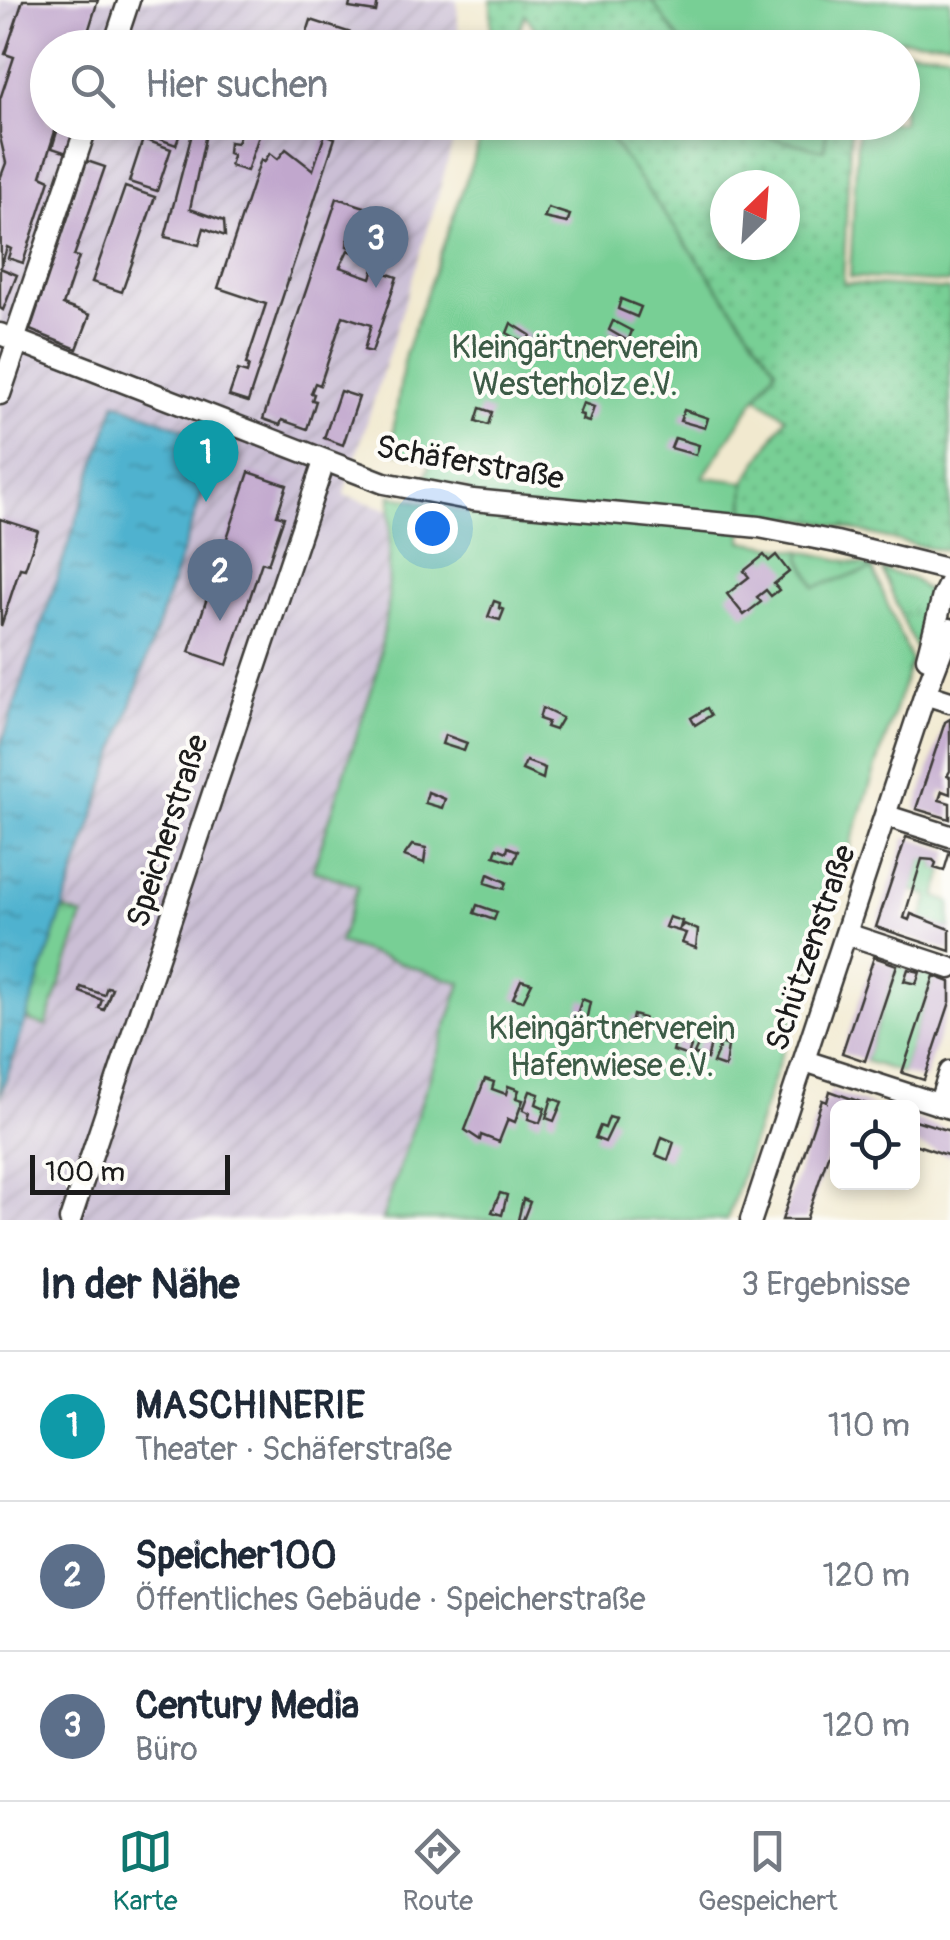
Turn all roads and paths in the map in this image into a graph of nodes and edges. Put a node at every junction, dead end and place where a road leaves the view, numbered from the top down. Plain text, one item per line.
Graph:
1 (129, 0) edge
2 (119, 30) edge
3 (82, 140) edge
4 (11, 338) edge
5 (0, 394) edge
6 (324, 462) junction
7 (950, 570) edge
8 (950, 582) edge
9 (950, 629) edge
10 (925, 694) junction
11 (950, 702) edge
12 (887, 816) junction
13 (950, 836) edge
14 (847, 934) junction
15 (950, 968) edge
16 (804, 1061) junction
17 (950, 1072) edge
18 (945, 1106) edge
19 (70, 1220) edge
20 (751, 1220) edge

1 - 2 street
3 - 4 street
4 - 5 street
4 - 6 street, Schäferstraße
6 - 7 street, Schäferstraße
6 - 19 street, Speicherstraße
8 - 10 street, Schützenstraße
9 - 10 street, Schützenstraße
10 - 11 street
10 - 12 street, Schützenstraße
12 - 13 street
12 - 14 street, Schützenstraße
14 - 15 street
14 - 16 street, Schützenstraße
16 - 18 street
16 - 20 street, Schützenstraße
17 - 18 street

